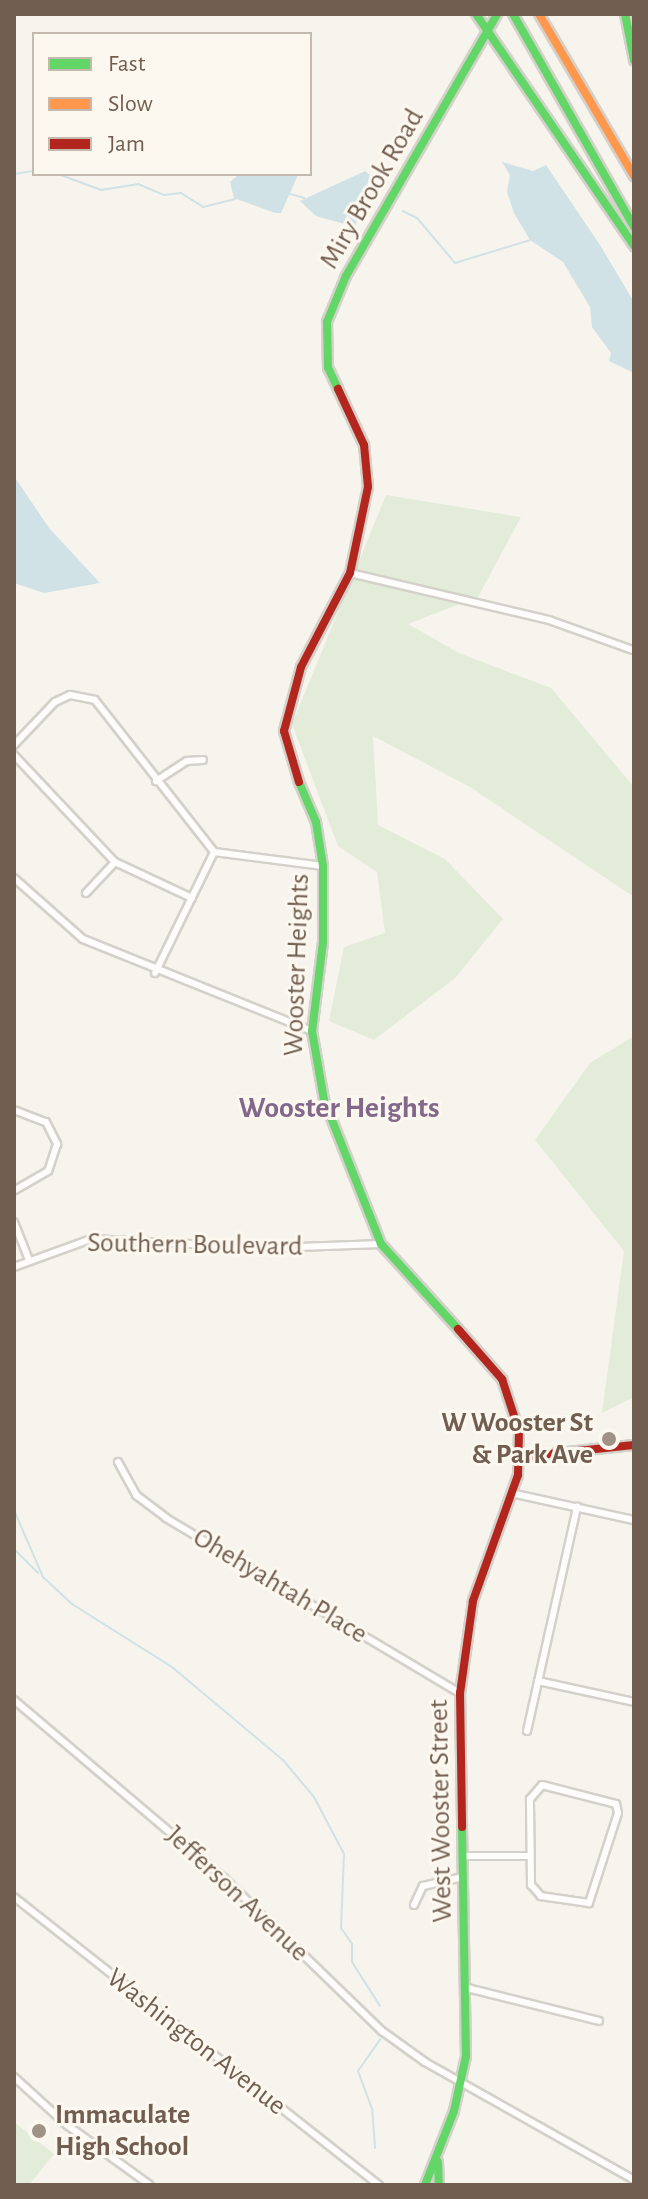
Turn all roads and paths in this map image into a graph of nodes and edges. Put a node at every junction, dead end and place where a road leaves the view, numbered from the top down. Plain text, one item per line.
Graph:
1 (476, 14) edge
2 (497, 14) edge
3 (513, 14) edge
4 (539, 14) edge
5 (625, 14) edge
6 (486, 33) junction
7 (634, 60) edge
8 (634, 176) edge
9 (634, 227) edge
10 (634, 246) edge
11 (339, 394) joint
12 (350, 573) junction
13 (633, 650) edge
14 (14, 745) edge
15 (14, 755) edge
16 (203, 760) dead end
17 (156, 781) junction
18 (214, 852) junction
19 (115, 862) junction
20 (323, 866) junction
21 (14, 878) edge
22 (86, 893) dead end
23 (192, 898) junction
24 (155, 973) junction
25 (312, 1031) junction
26 (14, 1110) edge
27 (14, 1191) edge
28 (14, 1222) edge
29 (381, 1244) junction
30 (29, 1260) junction
31 (14, 1267) edge
32 (634, 1445) edge
33 (520, 1457) junction
34 (118, 1462) dead end
35 (511, 1493) junction
36 (577, 1507) junction
37 (634, 1520) edge
38 (538, 1681) junction
39 (460, 1693) junction
40 (14, 1700) edge
41 (634, 1702) edge
42 (527, 1731) dead end
43 (462, 1856) junction
44 (530, 1856) junction
45 (463, 1877) junction
46 (14, 1897) edge
47 (414, 1905) dead end
48 (467, 1988) junction
49 (599, 2021) dead end
50 (14, 2077) edge
51 (463, 2083) junction
52 (439, 2155) junction
53 (632, 2182) edge
54 (150, 2185) edge
55 (379, 2185) edge
56 (425, 2185) edge
57 (439, 2185) edge

1 - 6 main road
2 - 6 main road, Miry Brook Road
3 - 9 main road
4 - 8 main road
5 - 7 main road
6 - 10 main road
6 - 11 main road, Miry Brook Road
11 - 12 main road, Wooster Heights
12 - 13 street
12 - 20 main road, Wooster Heights
14 - 17 street
15 - 19 street
16 - 17 street
17 - 18 street
18 - 20 street
18 - 23 street
19 - 22 street
19 - 23 street
20 - 25 main road, Wooster Heights
21 - 24 street
23 - 24 street
24 - 25 street
25 - 29 main road, Wooster Heights
26 - 27 street
28 - 30 street
29 - 30 street, Southern Boulevard
29 - 33 main road, Wooster Heights
30 - 31 street, Southern Boulevard
32 - 33 main road
33 - 35 main road, West Wooster Street
34 - 39 street, Ohehyahtah Place
35 - 36 street
35 - 39 main road, West Wooster Street
36 - 37 street
36 - 38 street
38 - 41 street
38 - 42 street
39 - 43 main road, West Wooster Street
40 - 51 street, Jefferson Avenue
43 - 44 street
43 - 45 main road, West Wooster Street
44 - 44 street
45 - 47 street
45 - 48 main road, West Wooster Street
46 - 55 street, Washington Avenue
48 - 49 street
48 - 51 main road, West Wooster Street
50 - 54 street
51 - 52 main road, West Wooster Street
51 - 53 street, Jefferson Avenue
52 - 56 main road, West Wooster Street
52 - 57 main road

